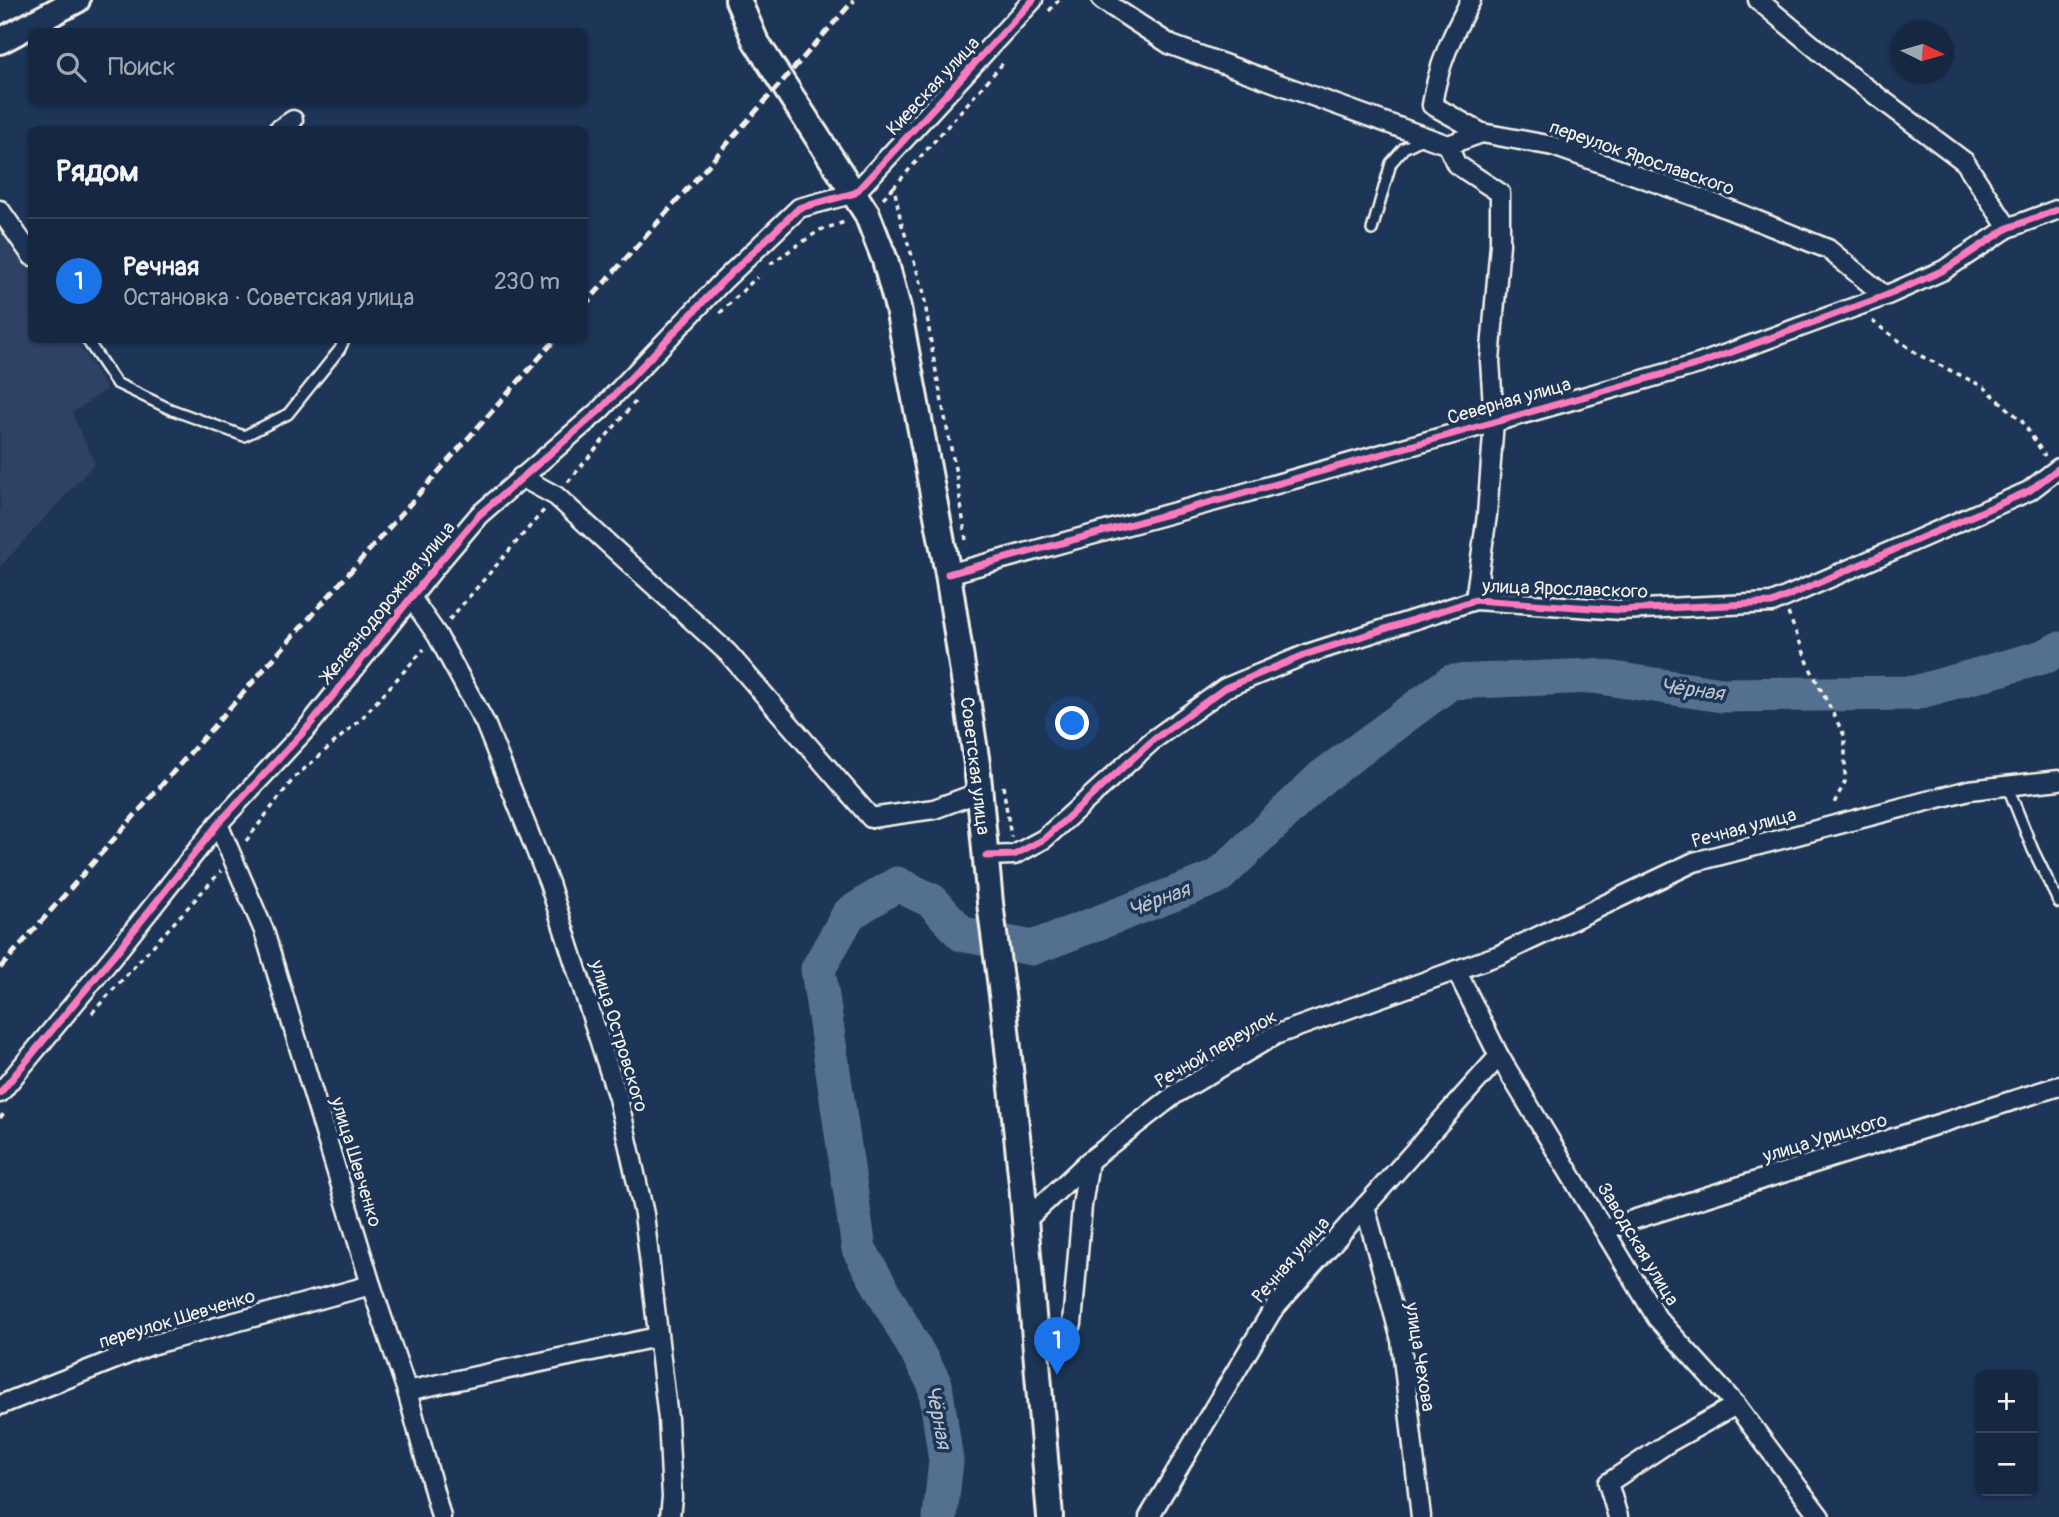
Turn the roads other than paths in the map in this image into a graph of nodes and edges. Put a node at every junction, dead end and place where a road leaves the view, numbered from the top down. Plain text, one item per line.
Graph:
1 (77, 0) edge
2 (738, 0) edge
3 (1033, 0) edge
4 (1102, 0) edge
5 (1471, 0) edge
6 (1758, 0) edge
7 (0, 41) edge
8 (1482, 133) junction
9 (1426, 137) junction
10 (1448, 145) junction
11 (855, 193) junction
12 (2059, 209) edge
13 (0, 211) edge
14 (2008, 228) junction
15 (1371, 230) dead end
16 (28, 250) edge
17 (1885, 296) junction
18 (90, 343) edge
19 (343, 343) edge
20 (1493, 421) junction
21 (2057, 469) edge
22 (521, 477) junction
23 (959, 571) junction
24 (412, 599) junction
25 (1475, 600) junction
26 (2059, 780) edge
27 (2007, 785) junction
28 (991, 789) junction
29 (218, 824) junction
30 (986, 856) junction
31 (2059, 903) edge
32 (1456, 970) junction
33 (1499, 1056) junction
34 (2059, 1086) edge
35 (0, 1093) edge
36 (1089, 1161) junction
37 (1366, 1206) junction
38 (1024, 1222) junction
39 (1604, 1229) junction
40 (371, 1284) junction
41 (1072, 1324) dead end
42 (657, 1337) junction
43 (407, 1391) junction
44 (0, 1405) edge
45 (1736, 1405) junction
46 (441, 1517) edge
47 (670, 1517) edge
48 (1050, 1517) edge
49 (1149, 1517) edge
50 (1421, 1517) edge
51 (1618, 1517) edge
52 (1820, 1517) edge

1 - 7 main road
2 - 11 main road, Советская улица
3 - 11 street, Киевская улица
4 - 9 street
5 - 8 street
6 - 14 street
8 - 10 street, переулок Ярославского
8 - 17 street, переулок Ярославского
9 - 10 street
9 - 15 lane
10 - 20 street, улица Ярославского
11 - 22 street, Железнодорожная улица
11 - 23 main road, Советская улица
12 - 14 street, Северная улица
13 - 16 street
14 - 17 street, Северная улица
17 - 20 street, Северная улица
18 - 19 lane
20 - 23 street, Северная улица
20 - 25 street, улица Ярославского
21 - 25 street, улица Ярославского
22 - 24 street, Железнодорожная улица
22 - 28 street
23 - 28 main road, Советская улица
24 - 29 street, Железнодорожная улица
24 - 42 street, улица Островского
25 - 30 street, улица Ярославского
26 - 27 street, Речная улица
27 - 31 lane
27 - 32 street, Речная улица
28 - 30 main road, Советская улица
29 - 35 street, Железнодорожная улица
29 - 40 street, улица Шевченко
30 - 38 main road, Советская улица
32 - 33 street, Заводская улица
32 - 36 street, Речной переулок
33 - 37 street, Речная улица
33 - 39 street, Заводская улица
34 - 39 street, улица Урицкого
36 - 38 street, Речной переулок
36 - 41 street
37 - 49 street, Речная улица
37 - 50 street, улица Чехова
38 - 48 main road, Советская улица
39 - 45 street, Заводская улица
40 - 43 street, улица Шевченко
40 - 44 street, переулок Шевченко
42 - 43 street
42 - 47 street, улица Островского
43 - 46 street, улица Шевченко
45 - 51 street
45 - 52 street, Заводская улица

